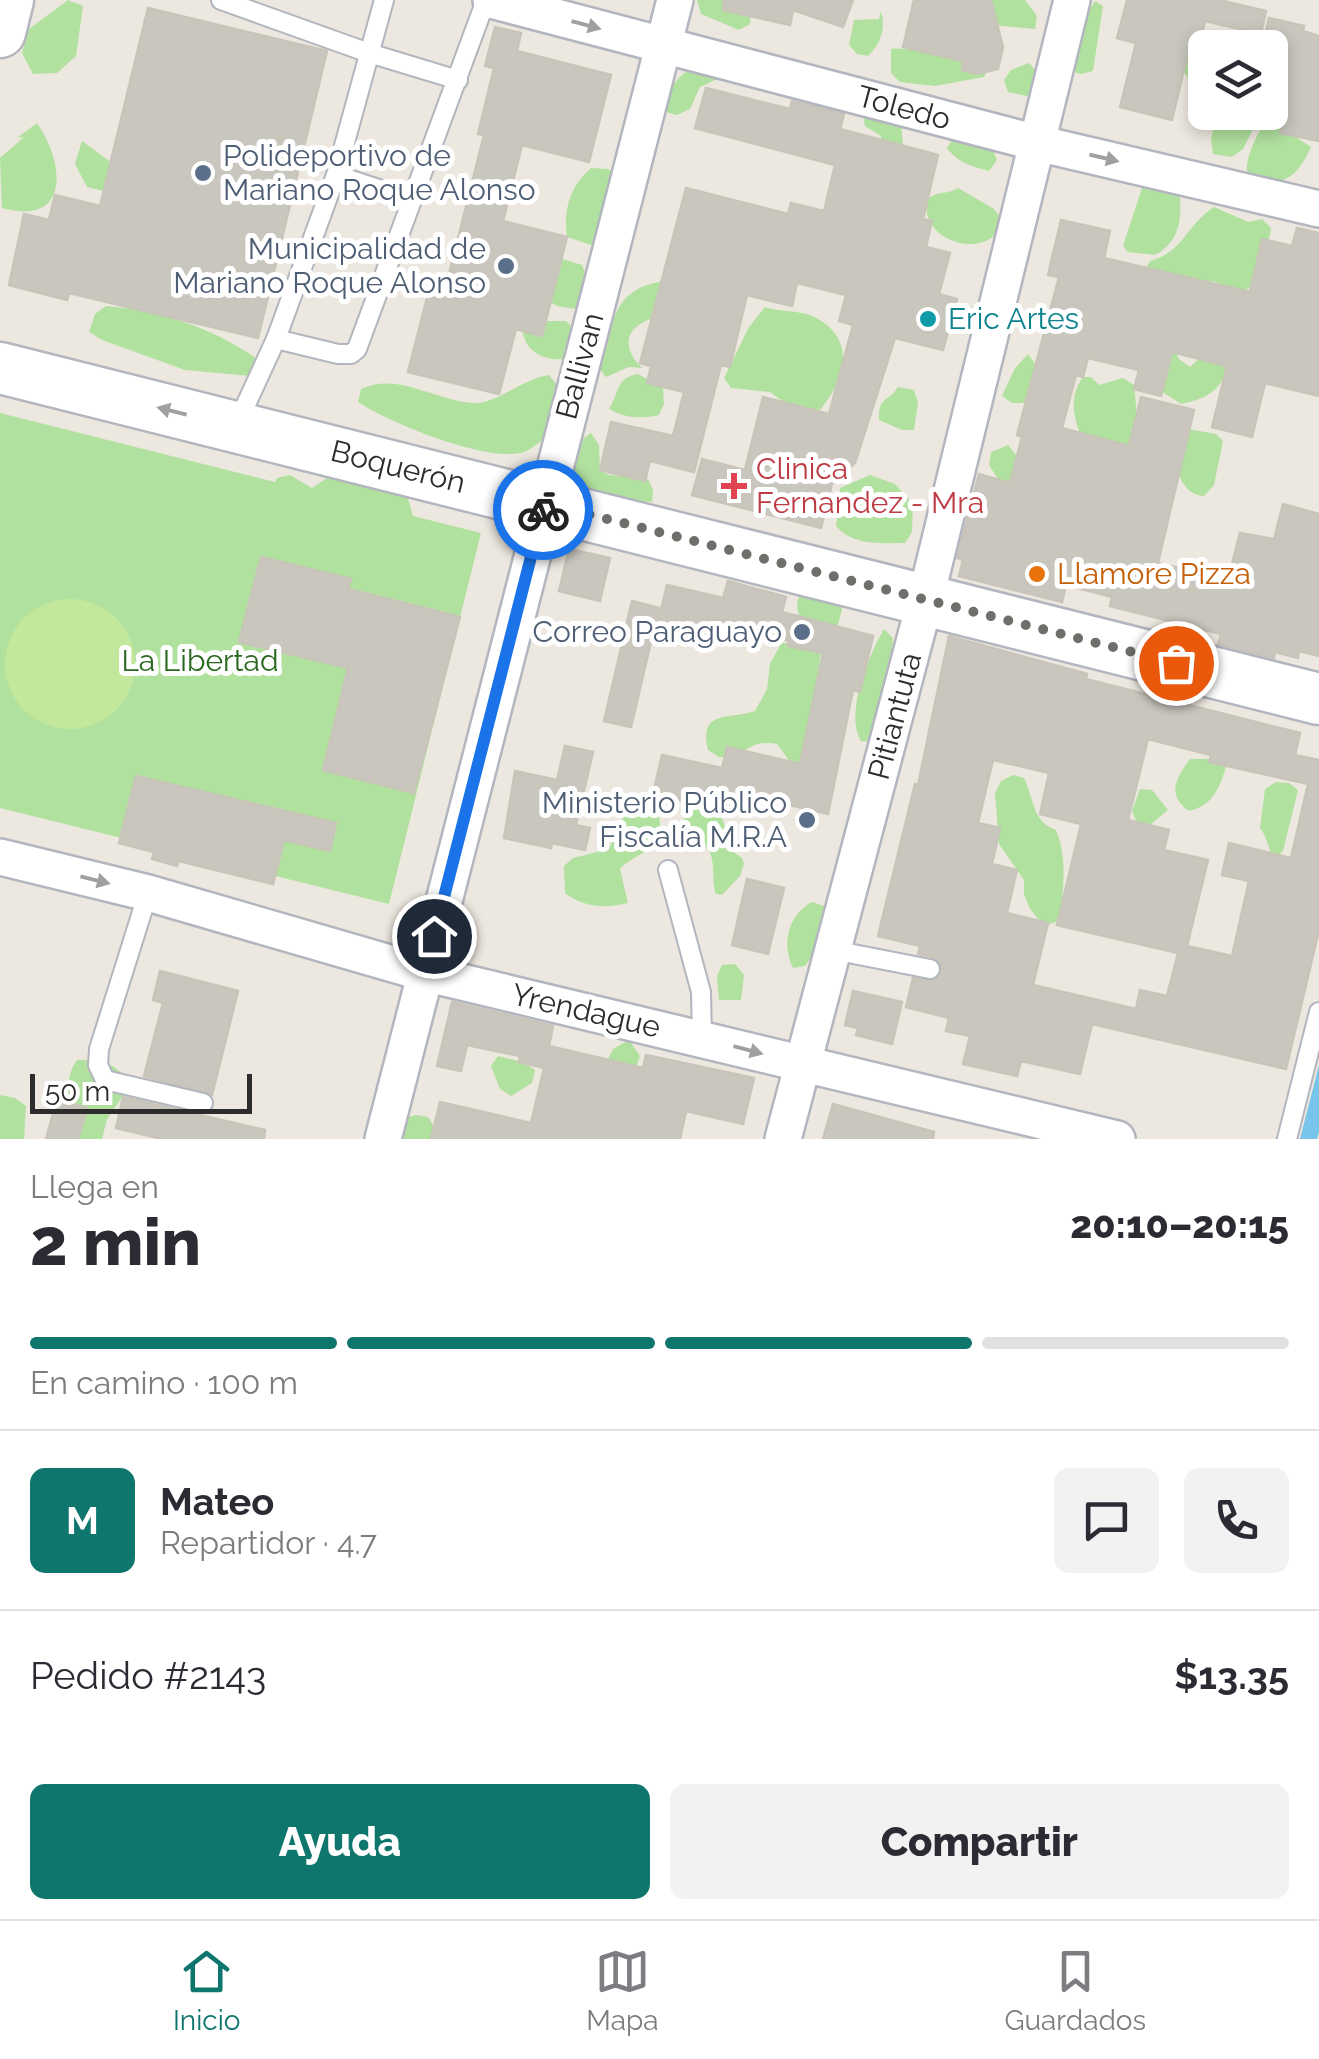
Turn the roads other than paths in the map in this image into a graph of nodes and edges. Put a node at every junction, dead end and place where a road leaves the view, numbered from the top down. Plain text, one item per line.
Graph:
1 (8, 0) edge
2 (221, 0) edge
3 (384, 0) edge
4 (488, 0) edge
5 (675, 0) edge
6 (1072, 0) edge
7 (0, 32) edge
8 (664, 46) junction
9 (369, 52) junction
10 (458, 80) junction
11 (1038, 142) junction
12 (336, 175) junction
13 (412, 200) junction
14 (1319, 209) edge
15 (276, 339) junction
16 (0, 368) edge
17 (236, 427) junction
18 (544, 503) junction
19 (926, 601) junction
20 (1319, 699) edge
21 (0, 857) edge
22 (668, 870) dead end
23 (148, 893) junction
24 (832, 950) junction
25 (930, 969) dead end
26 (424, 972) junction
27 (1319, 1012) edge
28 (702, 1038) junction
29 (802, 1064) junction
30 (202, 1103) dead end
31 (383, 1139) edge
32 (783, 1139) edge
33 (1117, 1139) edge
34 (1287, 1139) edge

1 - 7 street
2 - 9 lane
3 - 9 lane
4 -> 8 street, Toledo
4 - 10 lane
5 - 8 street, Ballivan
6 - 11 street, Pitiantuta
8 - 11 street, Toledo
8 - 18 street, Ballivan
9 - 10 lane
9 - 12 lane
10 - 13 lane
11 -> 14 street, Toledo
11 - 19 street, Pitiantuta
12 - 13 lane
12 - 15 lane
13 - 15 lane
15 - 17 lane
17 -> 16 street, Boquerón
17 - 18 street, Boquerón
18 - 19 street, Boquerón
18 - 26 street, Ballivan
19 - 20 street, Boquerón
19 - 24 street, Pitiantuta
21 -> 23 street, Yrendague
22 - 28 lane
23 - 26 street, Yrendague
23 - 30 lane
24 - 25 lane
24 - 29 street, Pitiantuta
26 - 28 street, Yrendague
26 - 31 street, Ballivan
27 - 34 lane
28 -> 29 street, Yrendague
29 - 32 street, Pitiantuta
29 - 33 street, Yrendague

